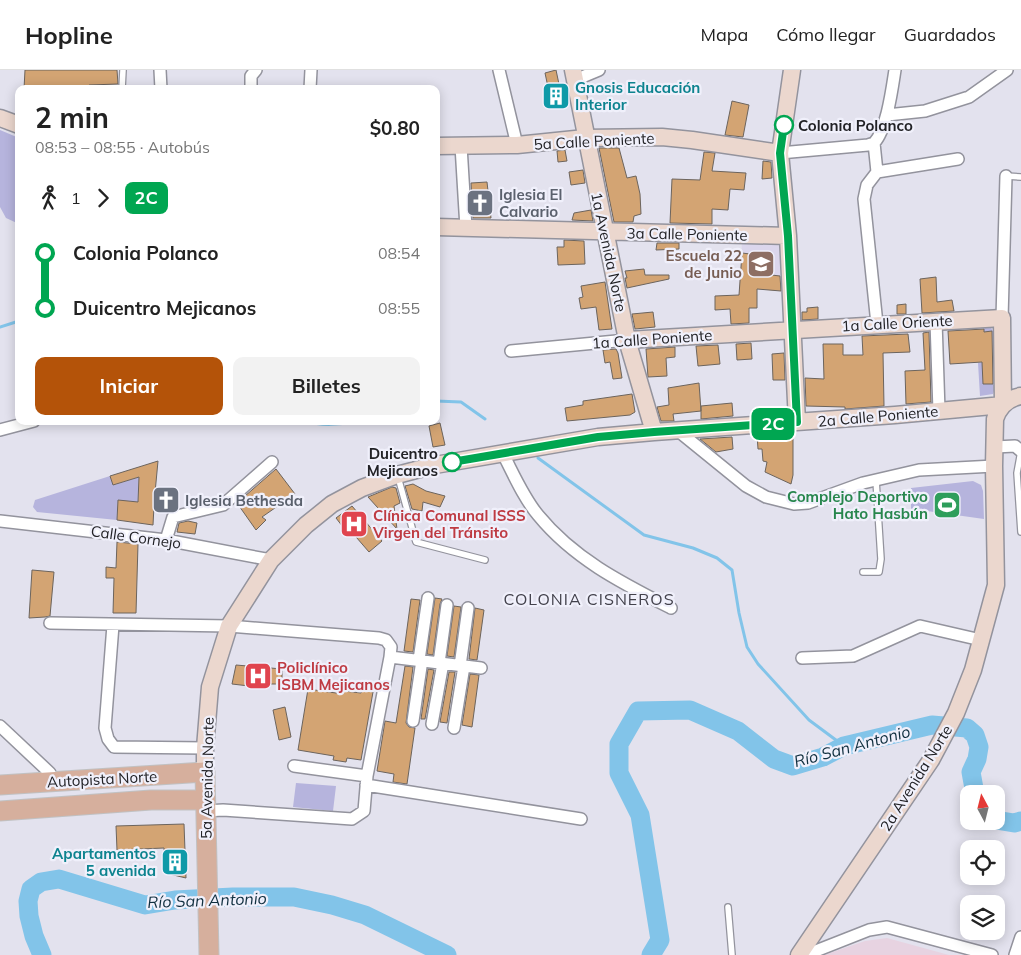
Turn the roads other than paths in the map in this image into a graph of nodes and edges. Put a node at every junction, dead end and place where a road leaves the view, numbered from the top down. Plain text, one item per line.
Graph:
1 (123, 70) edge
2 (160, 70) edge
3 (256, 70) edge
4 (311, 70) edge
5 (499, 70) edge
6 (599, 70) edge
7 (792, 70) edge
8 (895, 70) edge
9 (1008, 70) edge
10 (574, 75) edge
11 (122, 85) edge
12 (161, 85) edge
13 (251, 85) edge
14 (310, 85) edge
15 (887, 115) junction
16 (0, 118) edge
17 (15, 124) edge
18 (586, 138) junction
19 (874, 143) junction
20 (440, 146) edge
21 (461, 146) junction
22 (517, 146) junction
23 (780, 153) junction
24 (958, 159) dead end
25 (877, 172) junction
26 (1006, 176) joint
27 (1021, 177) edge
28 (440, 227) edge
29 (466, 228) junction
30 (606, 232) junction
31 (788, 236) junction
32 (1002, 318) junction
33 (936, 321) junction
34 (877, 324) junction
35 (792, 329) junction
36 (627, 340) junction
37 (511, 352) dead end
38 (1021, 396) edge
39 (1003, 405) junction
40 (939, 411) junction
41 (797, 422) junction
42 (19, 425) edge
43 (0, 430) edge
44 (677, 430) junction
45 (654, 432) junction
46 (995, 447) junction
47 (1021, 450) edge
48 (502, 452) junction
49 (272, 462) dead end
50 (994, 466) junction
51 (397, 475) junction
52 (876, 480) junction
53 (0, 522) edge
54 (1021, 532) edge
55 (166, 540) junction
56 (271, 560) junction
57 (485, 560) dead end
58 (863, 572) dead end
59 (428, 598) dead end
60 (447, 605) dead end
61 (468, 608) dead end
62 (671, 608) dead end
63 (50, 623) dead end
64 (113, 625) junction
65 (229, 626) junction
66 (981, 640) junction
67 (390, 656) junction
68 (802, 658) dead end
69 (421, 660) junction
70 (441, 663) junction
71 (462, 666) junction
72 (481, 668) dead end
73 (413, 721) dead end
74 (432, 724) dead end
75 (0, 726) edge
76 (454, 728) dead end
77 (205, 748) junction
78 (294, 766) dead end
79 (205, 772) junction
80 (367, 780) junction
81 (50, 781) junction
82 (0, 785) edge
83 (205, 805) junction
84 (0, 811) edge
85 (581, 819) dead end
86 (728, 907) dead end
87 (1021, 937) edge
88 (800, 954) edge
89 (209, 955) edge
90 (732, 955) edge
91 (992, 955) edge
92 (1015, 955) edge

1 - 11 lane
2 - 12 street
3 - 13 street
4 - 14 street
5 - 22 street
6 - 10 street
7 - 23 main road
8 - 15 street
9 - 15 street
10 - 18 main road, 1a Avenida Norte
15 - 19 street
16 - 17 main road
18 - 22 main road, 5a Calle Poniente
18 - 23 main road, 5a Calle Poniente
18 - 30 main road, 1a Avenida Norte
19 - 23 street
19 - 25 street
20 - 21 main road, 5a Calle Poniente
21 - 22 main road, 5a Calle Poniente
21 - 29 street
23 - 31 main road
24 - 25 street
25 - 34 street
26 - 27 lane
26 - 32 street
28 - 29 main road, 3a Calle Poniente
29 - 30 main road, 3a Calle Poniente
30 - 31 main road, 3a Calle Poniente
30 - 36 main road, 1a Avenida Norte
31 - 35 main road
32 - 33 main road, 1a Calle Oriente
32 - 39 main road, 2a Avenida Norte
33 - 34 main road, 1a Calle Oriente
33 - 40 street
34 - 35 main road, 1a Calle Oriente
35 - 36 main road, 1a Calle Poniente
35 - 41 main road
36 - 37 street, 1a Calle Poniente
36 - 45 main road, 1a Avenida Norte
38 - 39 main road
39 - 40 main road, 2a Calle Poniente
39 - 46 main road, 2a Avenida Norte
40 - 41 main road, 2a Calle Poniente
41 - 44 main road, 2a Calle Poniente
42 - 43 street
44 - 45 main road, 2a Calle Poniente
44 - 52 street
45 - 48 main road, 2a Calle Poniente
46 - 47 street
46 - 50 main road, 2a Avenida Norte
47 - 54 lane
48 - 51 main road, 2a Calle Poniente
48 - 62 street
49 - 55 street
50 - 52 street
50 - 66 main road, 2a Avenida Norte
51 - 56 main road, 5a Avenida Norte
51 - 57 lane
52 - 58 lane
53 - 55 street, Calle Cornejo
55 - 56 street, Calle Cornejo
56 - 65 main road, 5a Avenida Norte
59 - 69 street
60 - 70 street
61 - 71 street
63 - 64 street
64 - 65 street
64 - 77 street
65 - 67 street
65 - 77 main road, 5a Avenida Norte
66 - 68 street
66 - 88 main road, 2a Avenida Norte
67 - 69 street
67 - 80 street
69 - 70 street
69 - 73 street
70 - 71 street
70 - 74 street
71 - 72 street
71 - 76 street
75 - 81 street
77 - 79 main road, 5a Avenida Norte
78 - 80 street
79 - 81 main road, Autopista Norte
79 - 83 main road, 5a Avenida Norte
80 - 83 street
80 - 85 street
81 - 82 main road, Autopista Norte
83 - 84 main road, Autopista Norte
83 - 89 main road, 5a Avenida Norte
86 - 90 lane
87 - 92 street
88 - 91 street

